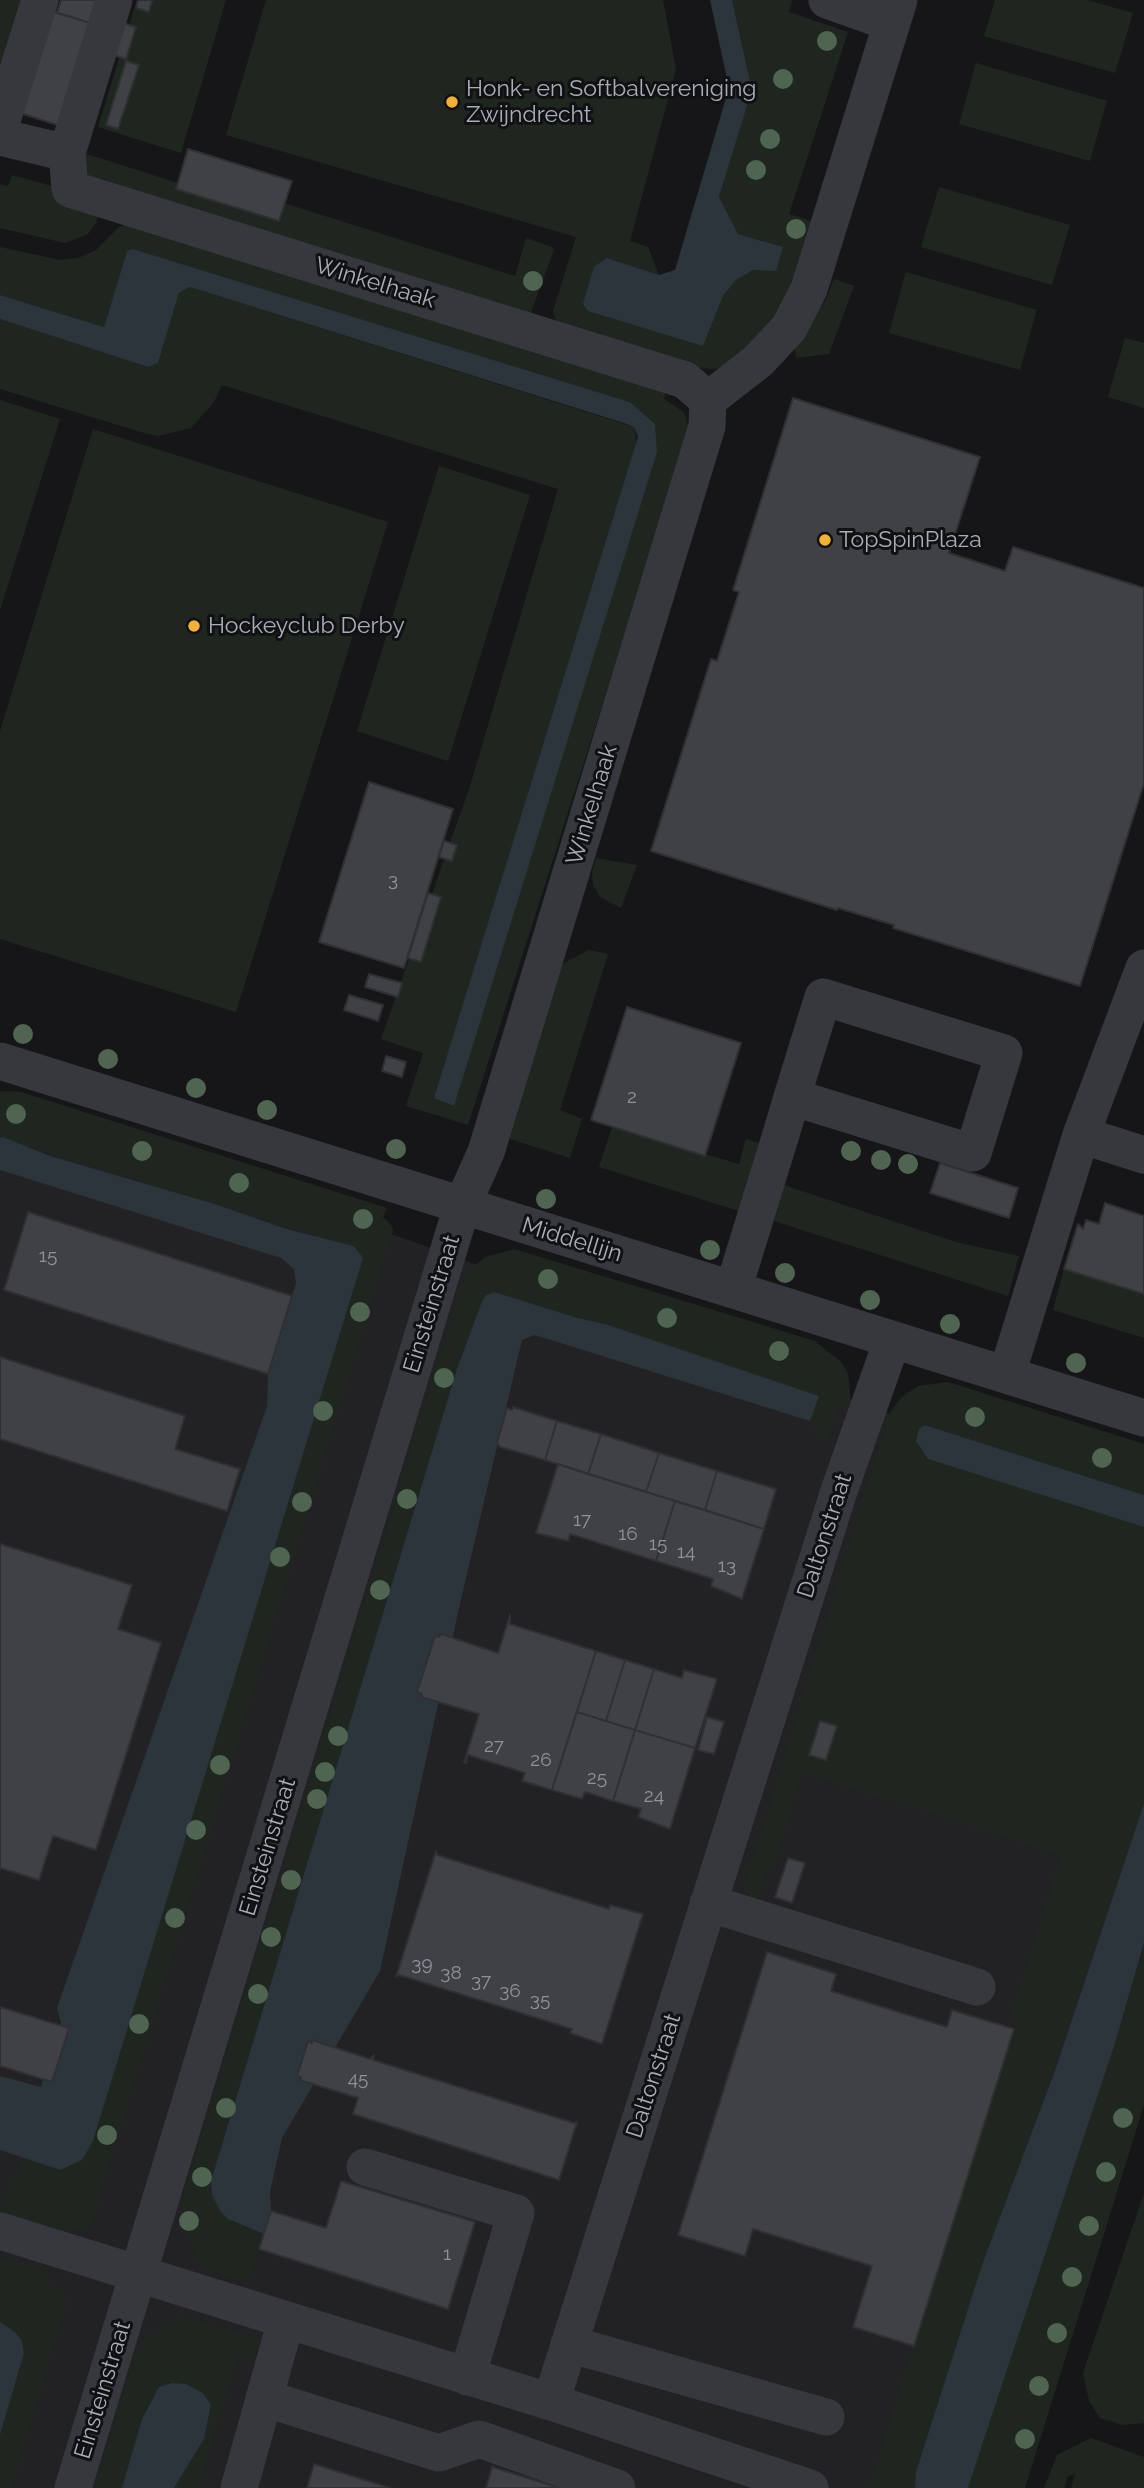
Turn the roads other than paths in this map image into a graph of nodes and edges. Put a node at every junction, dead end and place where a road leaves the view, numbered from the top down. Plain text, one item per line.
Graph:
1 (40, 0) edge
2 (114, 0) edge
3 (827, 0) edge
4 (896, 11) edge
5 (0, 127) edge
6 (0, 137) edge
7 (67, 153) junction
8 (708, 400) junction
9 (1144, 968) edge
10 (0, 1061) edge
11 (792, 1097) junction
12 (1082, 1135) junction
13 (1144, 1155) edge
14 (462, 1206) junction
15 (733, 1290) junction
16 (892, 1341) junction
17 (1007, 1374) junction
18 (1144, 1418) edge
19 (708, 1903) junction
20 (977, 1987) dead end
21 (365, 2167) dead end
22 (0, 2231) edge
23 (139, 2275) junction
24 (286, 2321) junction
25 (569, 2344) junction
26 (482, 2381) junction
27 (264, 2398) junction
28 (551, 2402) junction
29 (825, 2417) dead end
30 (479, 2439) junction
31 (725, 2474) edge
32 (73, 2488) edge
33 (239, 2488) edge
34 (617, 2488) edge
35 (810, 2488) edge

1 - 5 street
2 - 7 street, Winkelhaak
3 - 4 street
4 - 8 street
6 - 7 street
7 - 8 street, Winkelhaak
8 - 14 street, Winkelhaak
9 - 12 street
10 - 14 street, Middellijn
11 - 11 street
11 - 15 street
12 - 13 street
12 - 17 street
14 - 15 street, Middellijn
14 - 23 street, Einsteinstraat
15 - 16 street, Middellijn
16 - 17 street, Middellijn
16 - 19 street, Daltonstraat
17 - 18 street, Middellijn
19 - 20 street
19 - 25 street, Daltonstraat
21 - 26 street
22 - 23 street
23 - 24 street
23 - 32 street, Einsteinstraat
24 - 26 street
24 - 27 street
25 - 28 street, Daltonstraat
25 - 29 street
26 - 28 street
26 - 30 street
27 - 30 street
27 - 33 street
28 - 31 street
30 - 34 street
31 - 35 street

